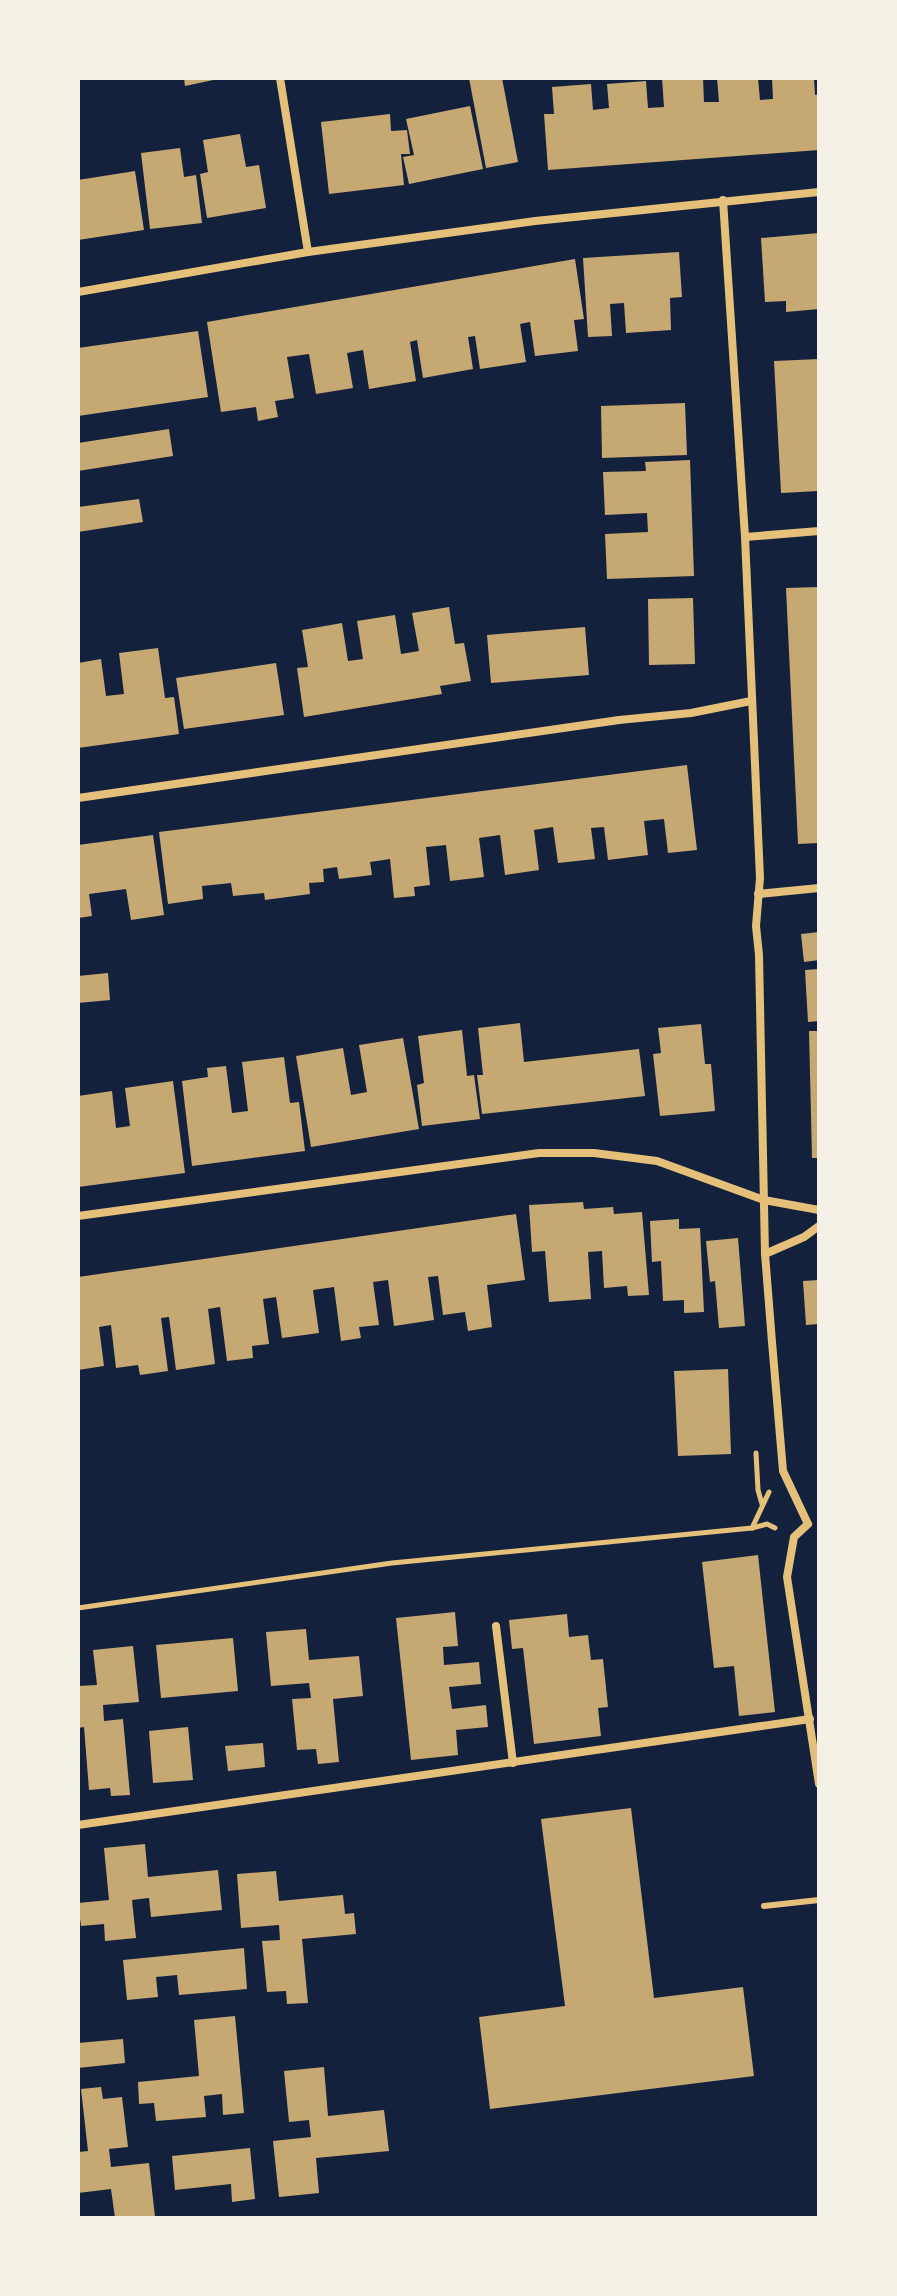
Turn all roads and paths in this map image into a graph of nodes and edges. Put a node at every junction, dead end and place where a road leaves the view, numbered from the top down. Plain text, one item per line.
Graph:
1 (280, 78) edge
2 (819, 192) edge
3 (723, 200) junction
4 (308, 252) junction
5 (78, 292) edge
6 (819, 531) edge
7 (745, 537) junction
8 (751, 701) junction
9 (78, 798) edge
10 (819, 888) edge
11 (758, 894) junction
12 (764, 1200) junction
13 (819, 1210) edge
14 (78, 1216) edge
15 (819, 1226) edge
16 (765, 1254) junction
17 (762, 1504) dead end
18 (819, 1522) edge
19 (808, 1524) junction
20 (752, 1528) junction
21 (794, 1537) junction
22 (78, 1608) edge
23 (496, 1626) dead end
24 (810, 1719) junction
25 (513, 1763) junction
26 (819, 1784) edge
27 (78, 1825) edge
28 (819, 1900) edge
29 (764, 1906) dead end

1 - 4 street
2 - 3 street
3 - 4 street
3 - 7 street
4 - 5 street
6 - 7 street
7 - 8 street
8 - 9 street
8 - 11 street
10 - 11 street
11 - 12 street
12 - 13 street
12 - 14 street
12 - 16 street
15 - 16 street
16 - 19 street
17 - 20 path
18 - 19 street
19 - 21 street
20 - 21 path
20 - 22 path
21 - 24 street
23 - 25 street
24 - 25 street
24 - 26 street
25 - 27 street
28 - 29 lane

